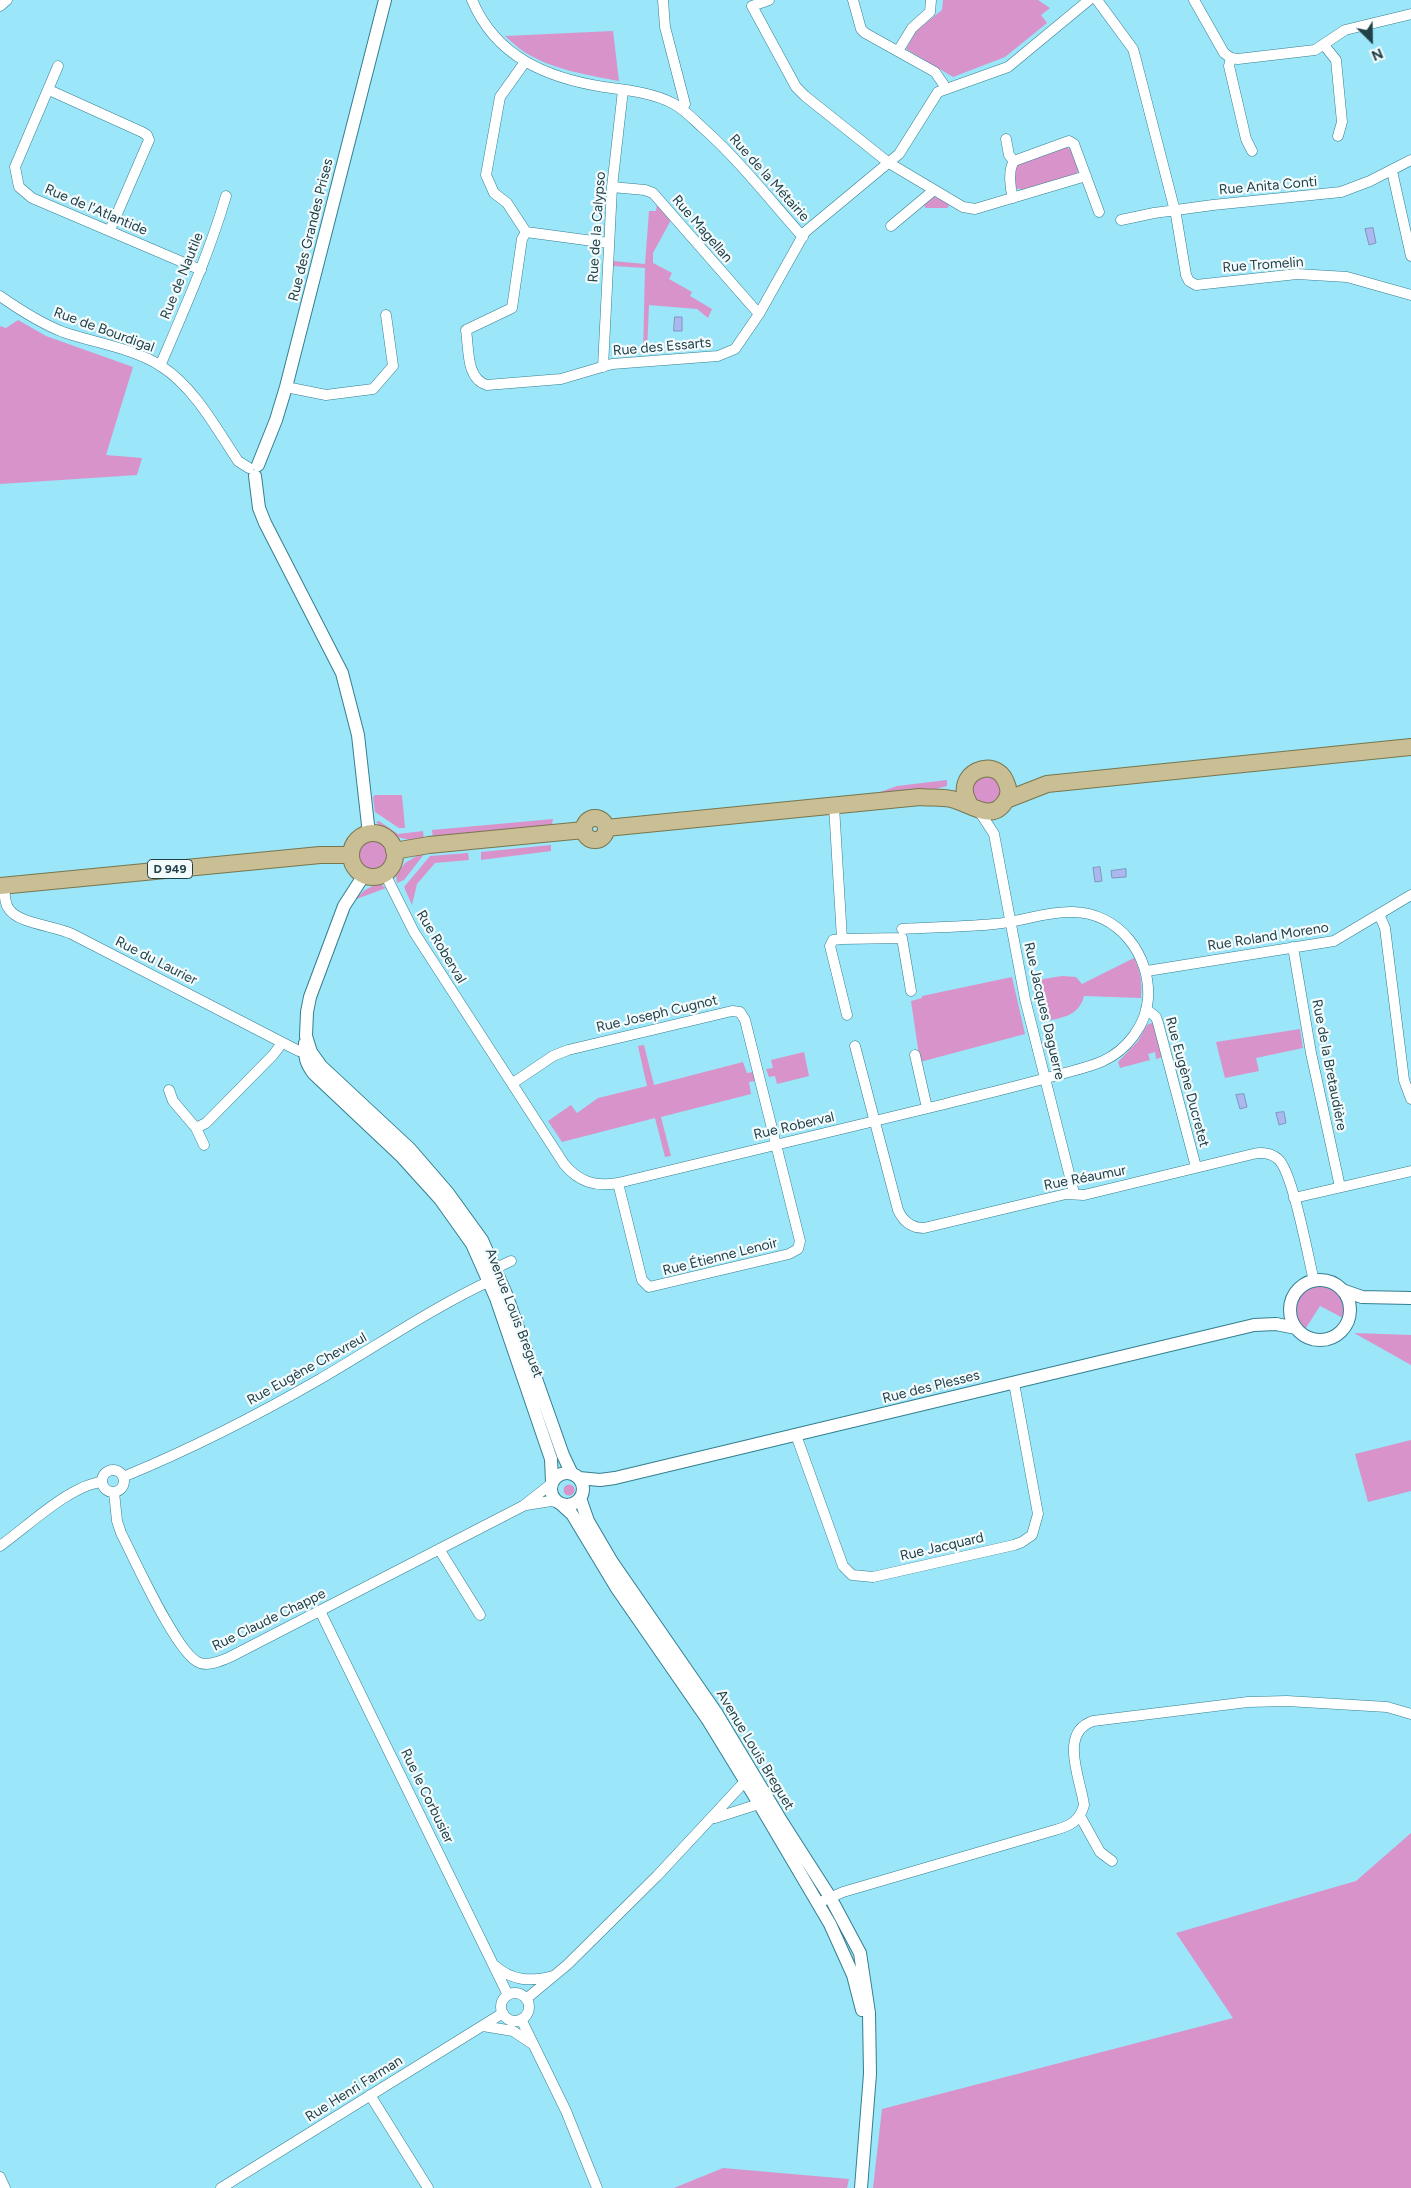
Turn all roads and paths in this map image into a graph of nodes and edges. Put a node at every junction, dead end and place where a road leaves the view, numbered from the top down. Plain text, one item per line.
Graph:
1 (7, 0) edge
2 (386, 0) edge
3 (472, 0) edge
4 (663, 0) edge
5 (769, 0) edge
6 (852, 0) edge
7 (931, 0) edge
8 (1089, 0) edge
9 (1097, 0) edge
10 (1194, 0) edge
11 (751, 3) edge
12 (0, 6) edge
13 (1411, 14) edge
14 (1324, 45) junction
15 (898, 51) junction
16 (1231, 58) junction
17 (525, 62) junction
18 (58, 66) dead end
19 (946, 88) junction
20 (49, 90) junction
21 (623, 90) junction
22 (682, 109) junction
23 (1338, 136) dead end
24 (1006, 139) dead end
25 (1252, 151) dead end
26 (1411, 160) edge
27 (1014, 161) junction
28 (889, 163) junction
29 (1392, 171) junction
30 (1086, 176) junction
31 (612, 187) junction
32 (934, 190) junction
33 (226, 196) dead end
34 (1012, 198) junction
35 (1174, 210) junction
36 (1099, 212) dead end
37 (1121, 220) dead end
38 (891, 226) dead end
39 (110, 230) junction
40 (526, 232) junction
41 (803, 238) junction
42 (608, 243) junction
43 (1411, 256) edge
44 (201, 270) junction
45 (1411, 295) edge
46 (0, 296) edge
47 (759, 314) junction
48 (386, 315) dead end
49 (160, 366) junction
50 (603, 367) junction
51 (286, 387) junction
52 (254, 470) junction
53 (1411, 747) edge
54 (1004, 777) junction
55 (967, 781) junction
56 (1047, 784) junction
57 (920, 797) junction
58 (1002, 804) junction
59 (834, 806) junction
60 (974, 807) junction
61 (369, 834) junction
62 (994, 834) junction
63 (394, 851) junction
64 (351, 854) junction
65 (385, 874) junction
66 (364, 875) junction
67 (2, 886) edge
68 (1411, 894) edge
69 (1380, 914) junction
70 (1010, 922) junction
71 (902, 929) dead end
72 (842, 939) junction
73 (1293, 947) junction
74 (1146, 971) junction
75 (911, 991) dead end
76 (1146, 1009) junction
77 (847, 1015) dead end
78 (282, 1042) junction
79 (855, 1046) dead end
80 (308, 1052) junction
81 (915, 1055) dead end
82 (1044, 1079) junction
83 (513, 1083) junction
84 (170, 1090) dead end
85 (1411, 1099) edge
86 (927, 1108) junction
87 (876, 1121) junction
88 (196, 1128) junction
89 (204, 1144) dead end
90 (776, 1144) junction
91 (1196, 1167) junction
92 (1411, 1171) edge
93 (618, 1183) junction
94 (1340, 1187) junction
95 (1074, 1193) junction
96 (1294, 1198) junction
97 (511, 1261) dead end
98 (495, 1275) junction
99 (1314, 1281) junction
100 (1342, 1290) junction
101 (1388, 1297) junction
102 (1411, 1298) edge
103 (1290, 1305) junction
104 (1349, 1316) junction
105 (1254, 1325) junction
106 (1296, 1328) junction
107 (1014, 1383) junction
108 (796, 1435) junction
109 (576, 1476) junction
110 (123, 1478) junction
111 (616, 1478) junction
112 (102, 1482) junction
113 (552, 1483) junction
114 (114, 1492) junction
115 (581, 1497) junction
116 (560, 1504) junction
117 (523, 1506) junction
118 (0, 1546) edge
119 (439, 1549) junction
120 (320, 1610) junction
121 (480, 1615) dead end
122 (1411, 1714) edge
123 (749, 1777) junction
124 (764, 1802) junction
125 (1080, 1816) junction
126 (711, 1819) junction
127 (1112, 1861) dead end
128 (830, 1897) junction
129 (818, 1903) junction
130 (493, 1965) junction
131 (555, 1976) junction
132 (508, 1995) junction
133 (526, 1999) junction
134 (503, 2014) junction
135 (521, 2019) junction
136 (481, 2026) junction
137 (868, 2031) junction
138 (534, 2046) junction
139 (370, 2095) junction
140 (0, 2178) edge
141 (5, 2188) edge
142 (223, 2188) edge
143 (428, 2188) edge
144 (597, 2188) edge
145 (861, 2188) edge

1 - 12 street
2 - 51 street, Rue des Grandes Prises
3 - 17 street, Rue de la Métairie
4 - 22 street
5 - 11 street
6 - 15 street
7 - 15 street
8 - 19 street, Rue de la Métairie
9 - 35 street
10 - 16 street
11 - 28 street
13 - 14 street
14 - 16 street
14 - 23 street
15 - 19 street
16 - 25 street
17 - 21 street, Rue de la Métairie
17 - 40 street
18 - 20 street, Rue de l'Atlantide
19 - 28 street, Rue de la Métairie
20 - 39 street, Rue de l'Atlantide
20 - 39 street
21 - 22 street, Rue de la Métairie
21 - 31 street, Rue de la Calypso
22 - 41 street, Rue de la Métairie
24 - 27 street
26 - 29 street, Rue Anita Conti
27 - 30 street
27 - 34 street
28 - 32 street
28 - 41 street, Rue de la Métairie
29 - 35 street, Rue Anita Conti
29 - 43 street
30 - 34 street
30 - 36 street
31 - 42 street, Rue de la Calypso
31 - 47 street, Rue Magellan
32 - 34 street
32 - 38 street
33 - 44 street, Rue de Nautile
35 - 37 street, Rue Anita Conti
35 - 45 street, Rue Tromelin
39 - 44 street, Rue de l'Atlantide
40 - 42 street
40 - 50 street, Rue des Essarts
41 - 47 street, Rue des Essarts
42 - 50 street, Rue de la Calypso
44 - 49 street, Rue de Nautile
46 - 49 street, Rue de Bourdigal
47 - 50 street, Rue des Essarts
48 - 51 street
49 - 52 street, Rue de Bourdigal
51 - 52 street, Rue des Grandes Prises
52 - 61 street
53 - 56 main road
54 - 55 main road
54 - 56 main road
54 - 58 main road
55 - 57 main road
55 - 60 main road
56 - 58 main road
57 - 59 main road
57 - 60 main road
58 - 60 main road
58 - 62 street
59 - 63 main road
59 - 72 street
60 - 62 street
61 - 63 main road
61 - 64 main road
62 - 70 street, Rue Jacques Daguerre
63 - 65 main road
64 - 66 main road
64 - 67 main road, D 949
65 - 66 main road
65 - 83 street, Rue Roberval
66 - 80 street
67 - 78 street, Rue du Laurier
68 - 69 street, Rue Roland Moreno
69 - 73 street, Rue Roland Moreno
69 - 85 street
70 - 71 street, Rue Roberval
70 - 74 street, Rue Roberval
70 - 82 street, Rue Jacques Daguerre
72 - 75 street
72 - 77 street
73 - 74 street, Rue Roland Moreno
73 - 94 street, Rue de la Bretaudière
74 - 76 street, Rue Roberval
76 - 82 street, Rue Roberval
76 - 91 street, Rue Eugène Ducretet
78 - 80 street, Rue du Laurier
78 - 88 street
79 - 87 street
80 - 98 street, Avenue Louis Breguet
81 - 86 street
82 - 86 street, Rue Roberval
82 - 95 street, Rue Jacques Daguerre
83 - 90 street, Rue Joseph Cugnot
83 - 93 street, Rue Roberval
84 - 88 street
86 - 87 street, Rue Roberval
87 - 90 street, Rue Roberval
87 - 95 street, Rue Réaumur
88 - 89 street
90 - 93 street, Rue Roberval
90 - 93 street, Rue Étienne Lenoir
91 - 95 street, Rue Réaumur
91 - 96 street, Rue Réaumur
92 - 94 street
94 - 96 street
96 - 99 street, Rue Réaumur
97 - 98 street, Rue Eugène Chevreul
98 - 109 street, Avenue Louis Breguet
98 - 110 street, Rue Eugène Chevreul
98 - 113 street, Avenue Louis Breguet
99 - 100 street
99 - 103 street
100 - 101 street
100 - 104 street
101 - 102 street
101 - 104 street
103 - 105 street, Rue des Plesses
103 - 106 street
104 - 106 street
105 - 106 street, Rue des Plesses
105 - 107 street, Rue des Plesses
107 - 108 street, Rue des Plesses
107 - 108 street, Rue Jacquard
108 - 111 street, Rue des Plesses
109 - 111 street, Rue des Plesses
109 - 113 street
109 - 115 street
110 - 112 street
110 - 114 street
111 - 115 street, Rue des Plesses
112 - 114 street
112 - 118 street
113 - 116 street
113 - 117 street, Rue Claude Chappe
114 - 120 street, Rue Claude Chappe
115 - 116 street
115 - 123 street, Avenue Louis Breguet
116 - 117 street, Rue Claude Chappe
116 - 123 street, Avenue Louis Breguet
117 - 119 street, Rue Claude Chappe
119 - 120 street, Rue Claude Chappe
119 - 121 street
120 - 130 street, Rue le Corbusier
122 - 125 street
123 - 124 street, Avenue Louis Breguet
123 - 126 street
124 - 126 street
124 - 128 street, Avenue Louis Breguet
124 - 129 street, Avenue Louis Breguet
125 - 127 street
125 - 128 street
126 - 131 street
128 - 129 street
128 - 137 street, Avenue Louis Breguet
129 - 137 street, Avenue Louis Breguet
130 - 131 street
130 - 132 street, Rue le Corbusier
131 - 133 street
132 - 133 street
132 - 134 street
133 - 135 street
134 - 135 street
134 - 136 street, Rue Henri Farman
135 - 138 street
136 - 138 street
136 - 139 street, Rue Henri Farman
137 - 145 street, Avenue Louis Breguet
138 - 144 street
139 - 142 street, Rue Henri Farman
139 - 143 street
140 - 141 street

